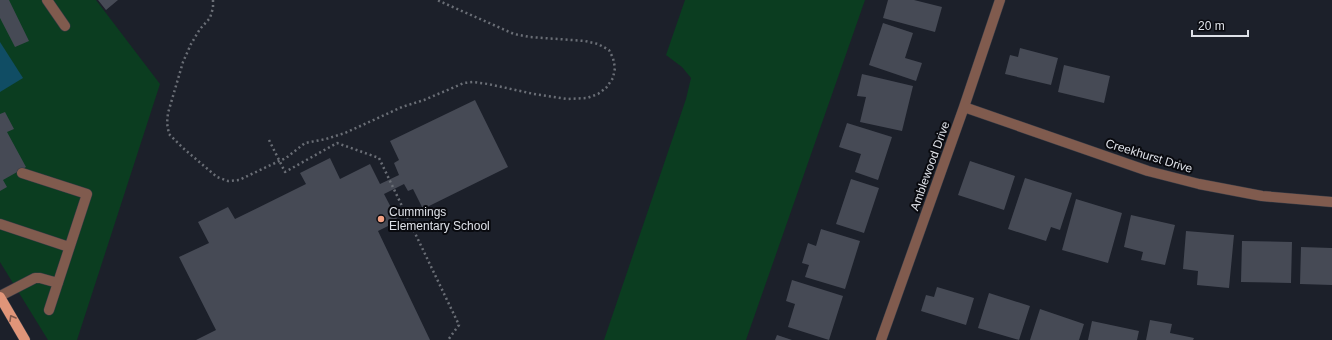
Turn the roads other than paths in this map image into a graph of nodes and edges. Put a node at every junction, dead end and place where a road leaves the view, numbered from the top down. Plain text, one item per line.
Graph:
1 (47, 0) edge
2 (1000, 0) edge
3 (65, 26) dead end
4 (964, 107) junction
5 (22, 173) dead end
6 (1332, 202) edge
7 (0, 224) edge
8 (69, 247) junction
9 (58, 283) junction
10 (0, 296) edge
11 (49, 310) dead end
12 (25, 340) edge
13 (882, 340) edge

1 - 3 street
2 - 4 street, Amblewood Drive
4 - 6 street, Creekhurst Drive
4 - 13 street, Amblewood Drive
5 - 8 street
7 - 8 street
8 - 9 street
9 - 10 street
9 - 11 street
12 -> 10 main road

